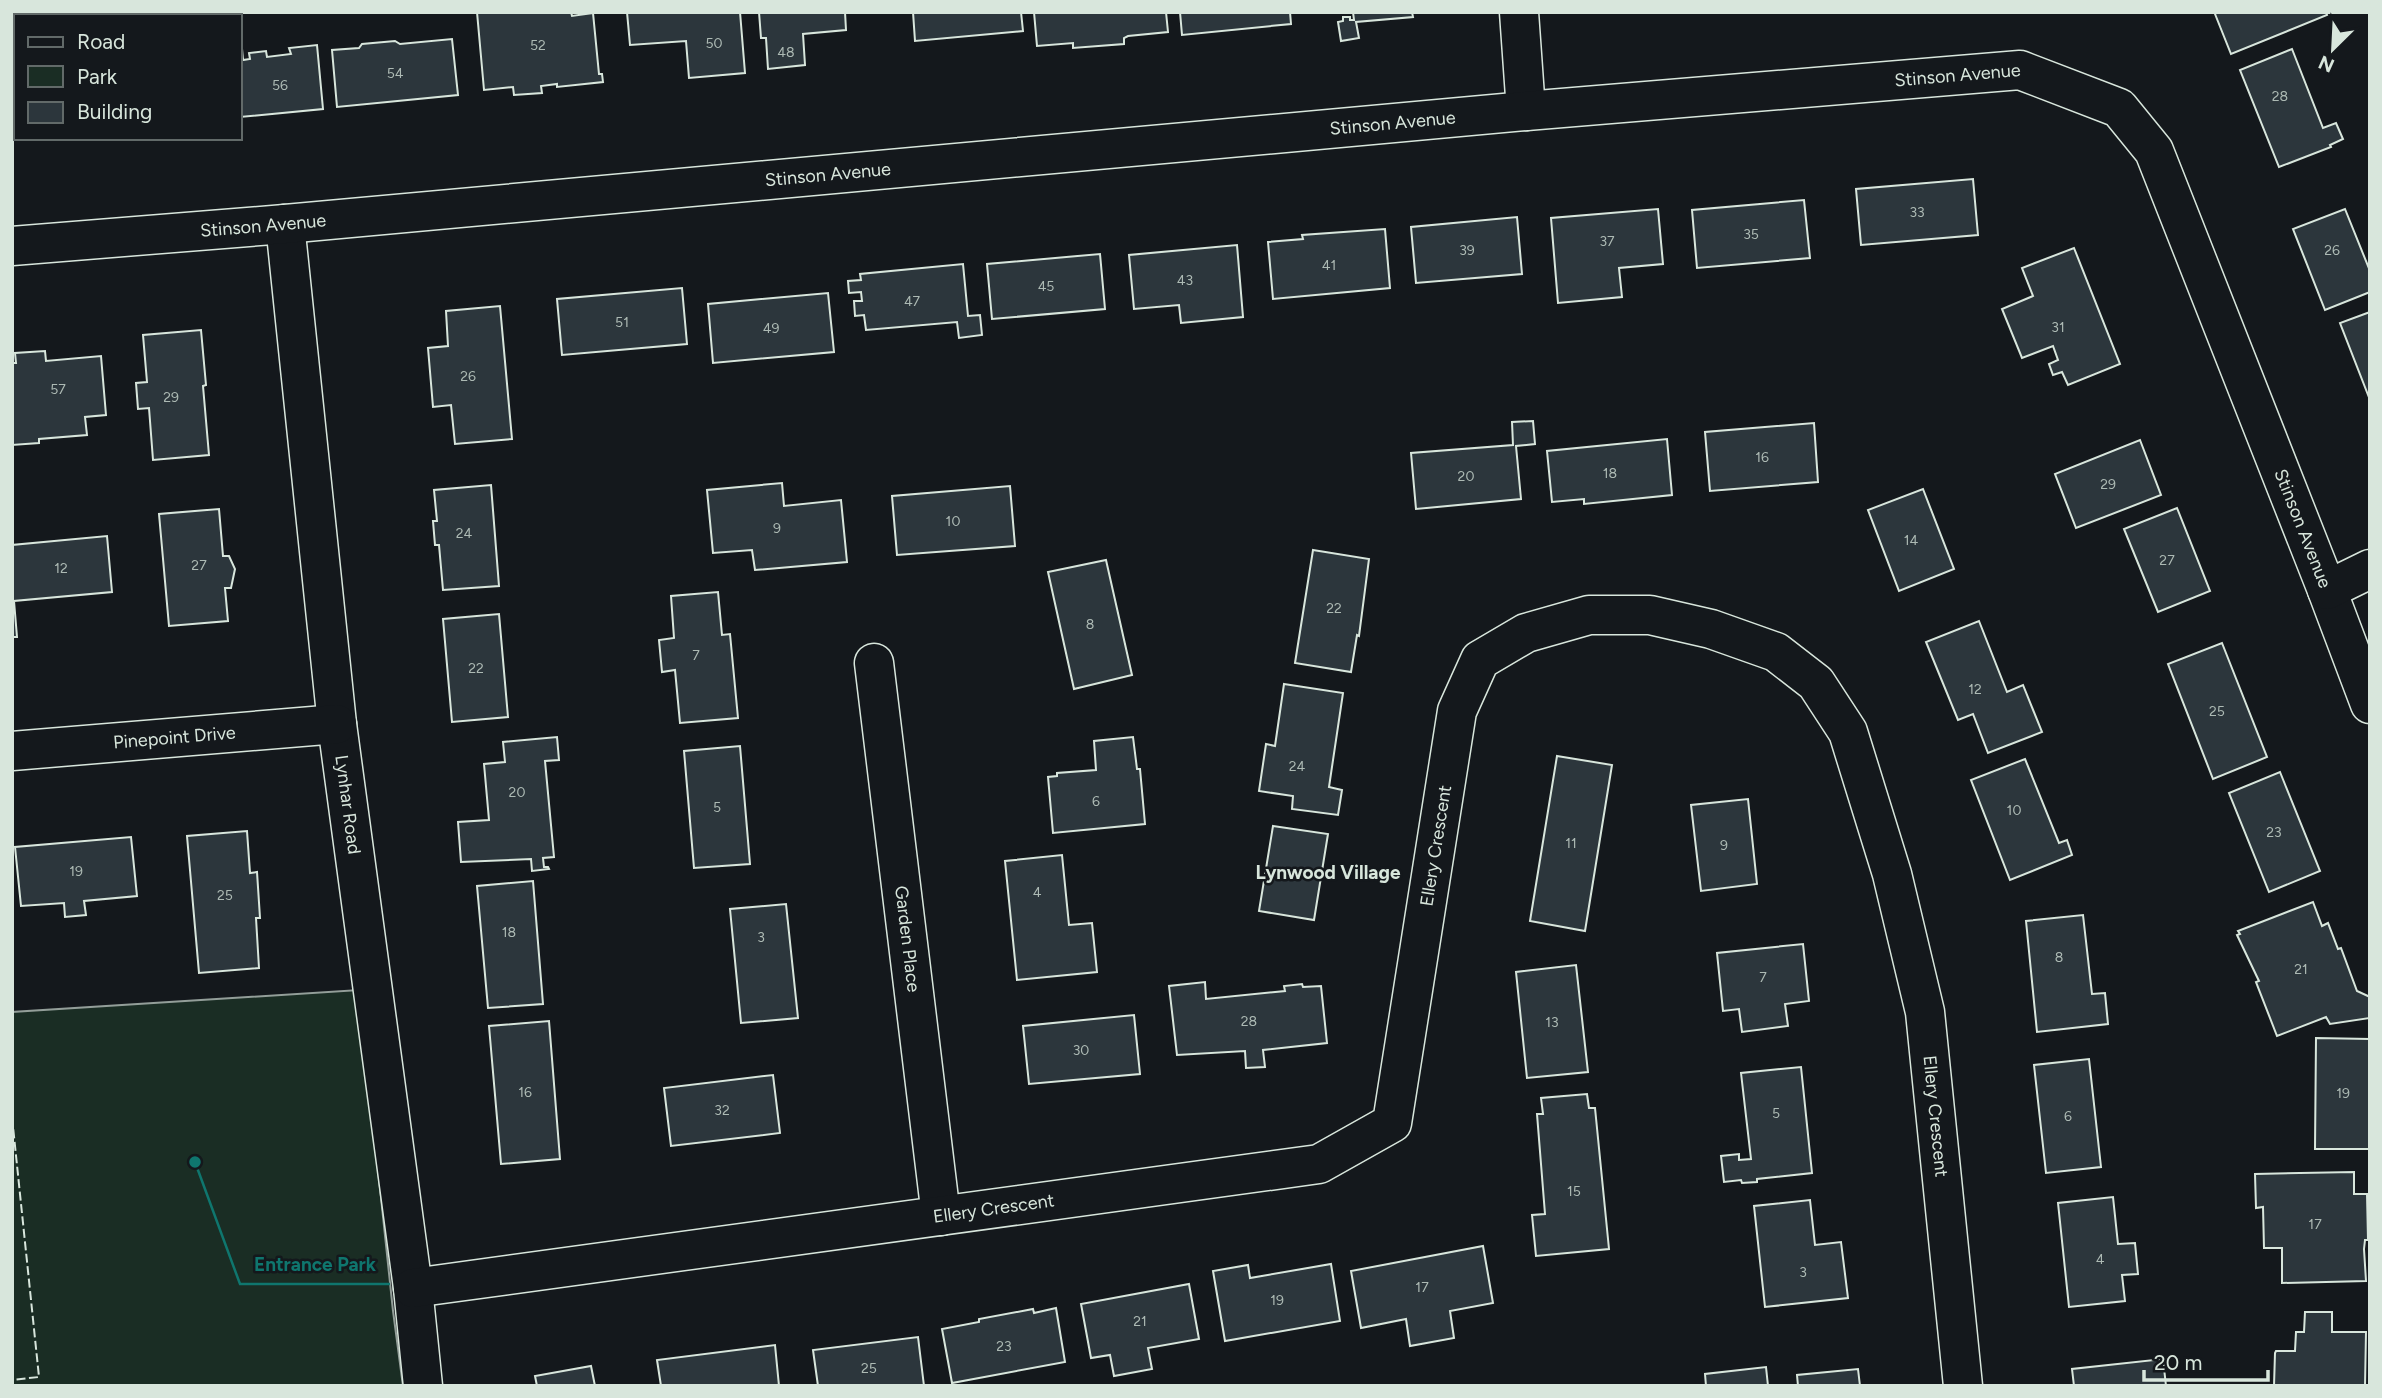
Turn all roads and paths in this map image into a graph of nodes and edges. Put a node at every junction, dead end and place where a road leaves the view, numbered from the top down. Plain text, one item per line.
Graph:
1 (1519, 12) edge
2 (1526, 110) junction
3 (285, 225) junction
4 (12, 246) edge
5 (2370, 569) edge
6 (2327, 590) junction
7 (874, 663) dead end
8 (2370, 704) edge
9 (337, 724) junction
10 (12, 751) edge
11 (941, 1216) junction
12 (413, 1288) junction
13 (423, 1386) edge
14 (1963, 1386) edge

1 - 2 street
2 - 3 street, Stinson Avenue
2 - 6 street, Stinson Avenue
3 - 4 street, Stinson Avenue
3 - 9 street, Lynhar Road
5 - 6 street
6 - 8 street, Stinson Avenue
7 - 11 street, Garden Place
9 - 10 street, Pinepoint Drive
9 - 12 street, Lynhar Road
11 - 12 street, Ellery Crescent
11 - 14 street, Ellery Crescent
12 - 13 street, Lynhar Road

